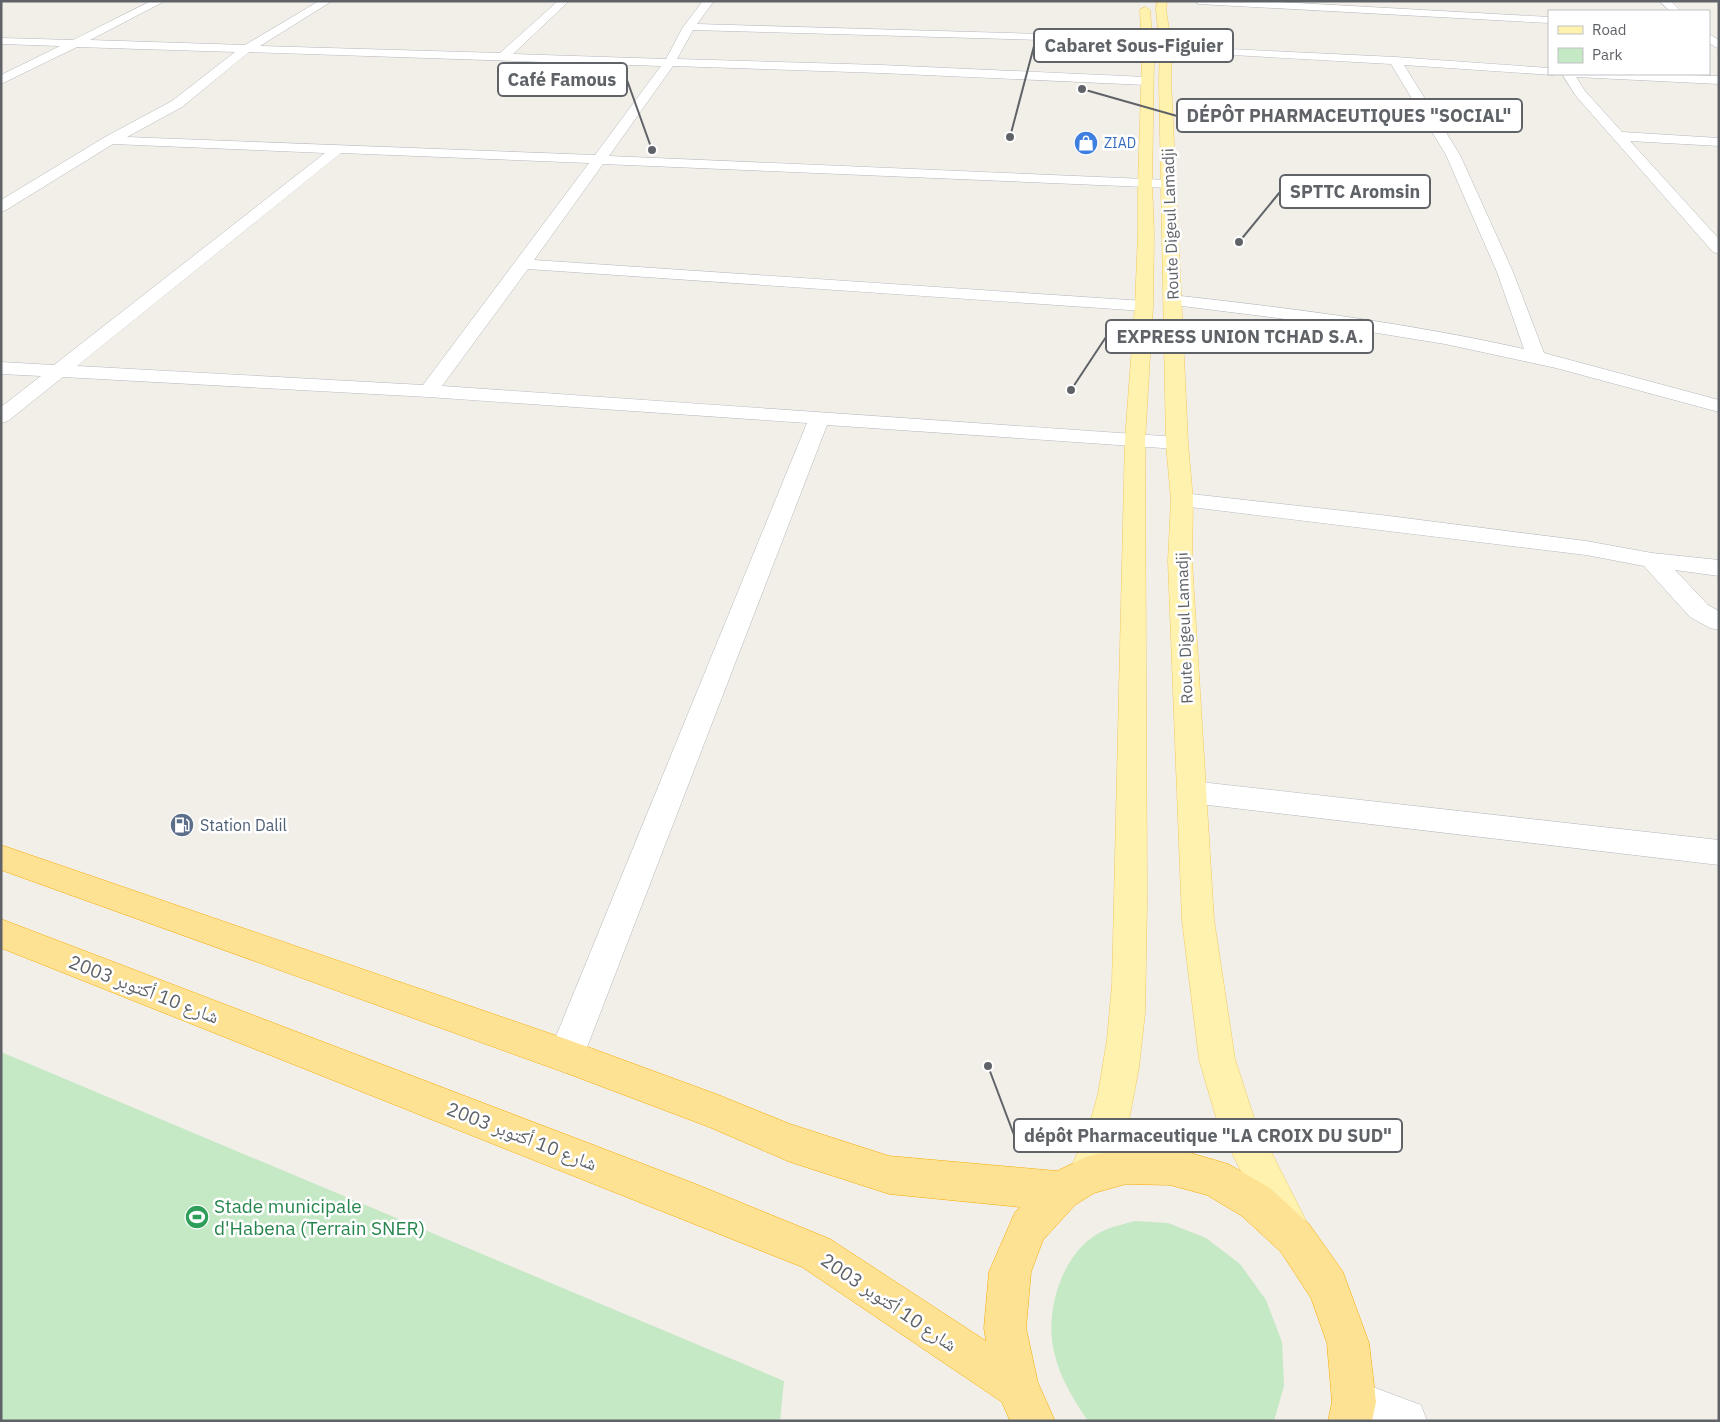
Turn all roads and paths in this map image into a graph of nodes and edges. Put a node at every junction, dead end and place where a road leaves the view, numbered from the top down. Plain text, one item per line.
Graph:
1 (160, 1) edge
2 (326, 1) edge
3 (564, 1) edge
4 (709, 1) edge
5 (1145, 1) edge
6 (1162, 1) edge
7 (1199, 1) edge
8 (1664, 1) edge
9 (1363, 6) edge
10 (1527, 7) dead end
11 (1675, 10) edge
12 (1544, 20) edge
13 (689, 27) junction
14 (1, 41) edge
15 (75, 43) junction
16 (1156, 44) junction
17 (245, 50) junction
18 (503, 57) junction
19 (1395, 61) junction
20 (668, 63) junction
21 (1548, 72) edge
22 (1569, 75) edge
23 (1602, 75) edge
24 (1, 80) edge
25 (1719, 80) edge
26 (1146, 81) junction
27 (1620, 136) junction
28 (110, 140) junction
29 (1719, 142) edge
30 (338, 149) junction
31 (598, 159) junction
32 (1157, 184) junction
33 (1, 207) edge
34 (1719, 249) edge
35 (523, 264) junction
36 (1172, 300) junction
37 (1144, 306) junction
38 (1536, 357) junction
39 (1, 368) edge
40 (57, 371) junction
41 (428, 391) junction
42 (1719, 406) edge
43 (1, 417) edge
44 (820, 417) junction
45 (1135, 440) junction
46 (1177, 443) junction
47 (1182, 500) junction
48 (1652, 560) junction
49 (1719, 568) edge
50 (1719, 622) edge
51 (1191, 792) junction
52 (1719, 853) edge
53 (1, 857) edge
54 (1, 933) edge
55 (566, 1056) junction
56 (1074, 1183) junction
57 (1295, 1238) junction
58 (1025, 1404) edge
59 (1352, 1411) edge
60 (1405, 1421) edge

1 - 15 street
2 - 17 street
3 - 18 street
4 - 13 street
5 - 16 main road
6 - 16 main road, Route Digeul Lamadji
7 - 9 street
8 - 11 street
9 - 12 street
10 - 12 street
13 - 16 street
13 - 20 street
14 - 15 street
15 - 17 street
15 - 24 street
16 - 19 street
16 - 26 main road
16 - 32 main road, Route Digeul Lamadji
17 - 18 street
17 - 28 street
18 - 20 street
19 - 21 street
19 - 38 street
20 - 26 street
20 - 31 street
22 - 27 street
23 - 25 street
26 - 32 main road
27 - 29 street
27 - 34 street
28 - 30 street
28 - 33 street
30 - 31 street
30 - 40 street
31 - 32 street
31 - 35 street
32 - 36 main road, Route Digeul Lamadji
32 - 37 main road
35 - 37 street
35 - 41 street
36 - 38 street
36 - 46 main road, Route Digeul Lamadji
37 - 45 main road
38 - 42 street
39 - 40 street
40 - 41 street
40 - 43 street
41 - 44 street
44 - 45 street
44 - 55 street
45 - 46 street
45 - 56 main road
46 - 47 main road, Route Digeul Lamadji
47 - 48 street
47 - 51 main road, Route Digeul Lamadji
48 - 49 street
48 - 50 street
51 - 52 street
51 - 57 main road, Route Digeul Lamadji
53 - 55 highway
54 - 58 highway, شارع 10 أكتوبر 2003
55 - 56 highway
56 - 57 highway
56 - 58 highway
57 - 59 highway
59 - 60 street

